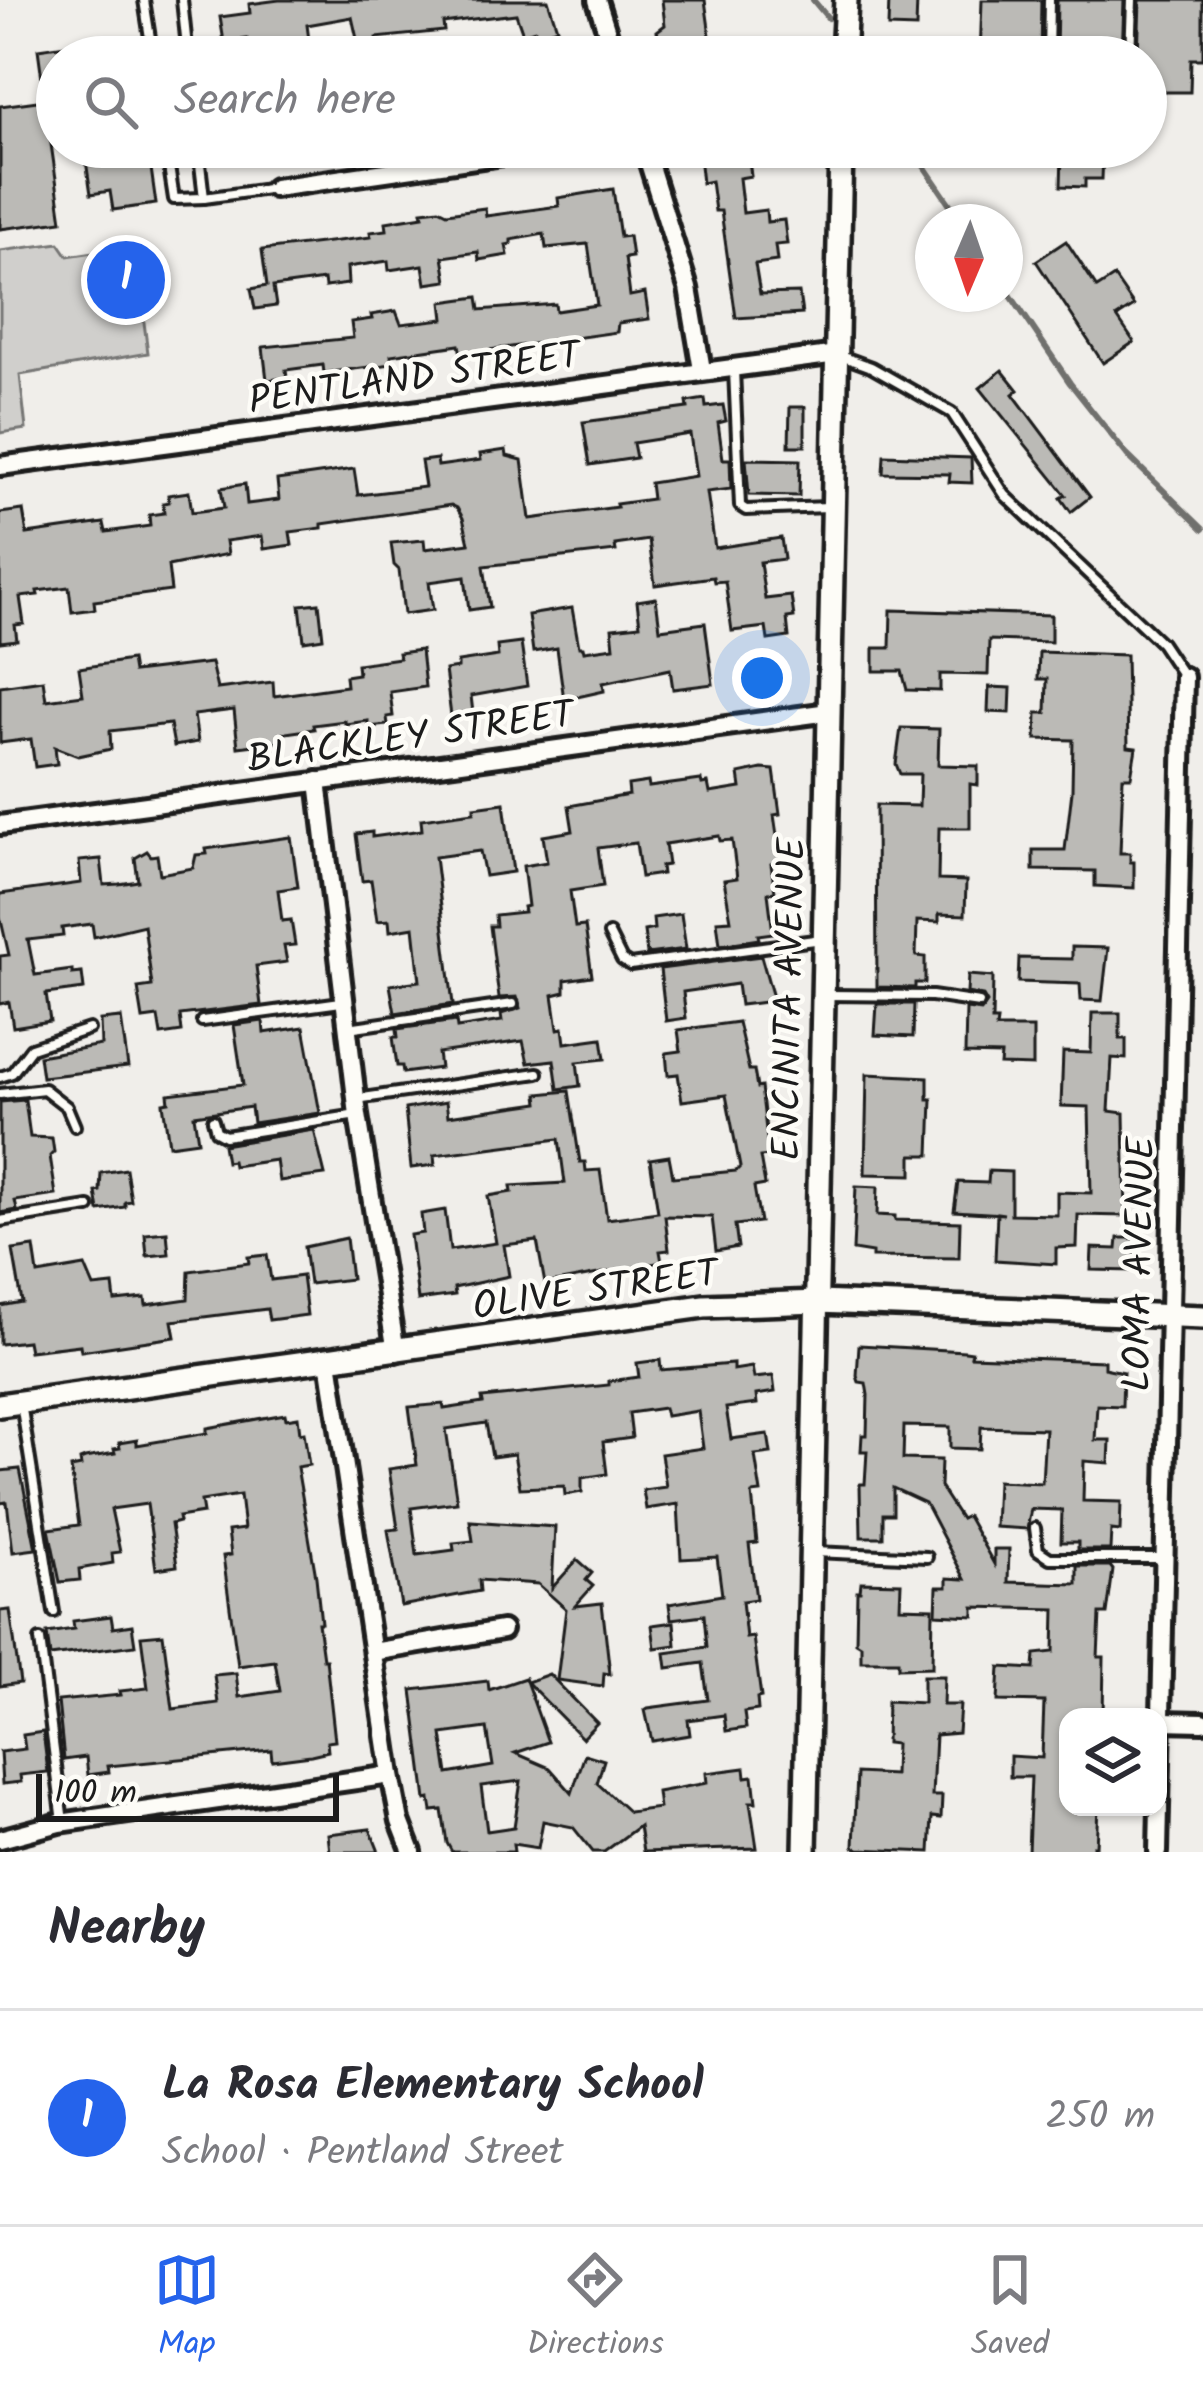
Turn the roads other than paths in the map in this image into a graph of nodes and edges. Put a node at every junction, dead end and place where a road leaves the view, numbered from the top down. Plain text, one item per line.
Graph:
1 (145, 0) edge
2 (182, 0) edge
3 (597, 0) edge
4 (1049, 0) edge
5 (1132, 0) edge
6 (846, 3) edge
7 (150, 36) edge
8 (186, 36) edge
9 (608, 36) edge
10 (844, 36) edge
11 (1048, 36) edge
12 (1131, 36) edge
13 (170, 168) edge
14 (201, 168) edge
15 (414, 168) edge
16 (651, 168) edge
17 (841, 168) edge
18 (275, 188) joint
19 (204, 198) junction
20 (837, 354) junction
21 (733, 368) junction
22 (702, 370) junction
23 (0, 466) edge
24 (835, 507) junction
25 (1184, 677) joint
26 (829, 712) junction
27 (318, 782) junction
28 (0, 825) edge
29 (609, 934) dead end
30 (823, 939) junction
31 (822, 995) junction
32 (343, 1001) junction
33 (980, 1003) dead end
34 (513, 1004) dead end
35 (202, 1021) dead end
36 (347, 1028) junction
37 (89, 1029) dead end
38 (538, 1073) dead end
39 (0, 1077) edge
40 (0, 1094) edge
41 (357, 1107) junction
42 (213, 1120) dead end
43 (75, 1126) dead end
44 (89, 1207) dead end
45 (0, 1221) edge
46 (818, 1302) junction
47 (1168, 1315) junction
48 (1203, 1317) edge
49 (396, 1352) junction
50 (329, 1360) junction
51 (10, 1403) edge
52 (1035, 1528) dead end
53 (812, 1552) junction
54 (927, 1556) dead end
55 (1165, 1558) junction
56 (54, 1612) dead end
57 (502, 1630) dead end
58 (40, 1640) dead end
59 (373, 1652) junction
60 (1162, 1708) edge
61 (1167, 1721) edge
62 (1203, 1722) edge
63 (391, 1775) junction
64 (1159, 1816) edge
65 (63, 1823) junction
66 (0, 1839) edge
67 (412, 1852) edge
68 (805, 1852) edge
69 (1158, 1852) edge

1 - 7 lane
2 - 8 lane
3 - 9 street
4 - 11 lane
5 - 12 lane
6 - 10 street
13 - 19 lane
14 - 19 lane
15 - 18 street
16 - 22 street
17 - 20 street, ENCINITA AVENUE
18 - 19 lane
20 - 21 street, PENTLAND STREET
20 - 24 street, ENCINITA AVENUE
20 - 25 lane
21 - 22 street, PENTLAND STREET
21 - 24 lane
22 - 23 street, PENTLAND STREET
24 - 26 street, ENCINITA AVENUE
25 - 47 street, LOMA AVENUE
26 - 27 street, BLACKLEY STREET
26 - 30 street, ENCINITA AVENUE
27 - 28 street, BLACKLEY STREET
27 - 32 street
29 - 30 lane
30 - 31 street, ENCINITA AVENUE
31 - 33 lane
31 - 46 street, ENCINITA AVENUE
32 - 35 lane
32 - 36 street
34 - 36 lane
36 - 41 street
37 - 39 lane
38 - 41 lane
40 - 43 lane
41 - 42 lane
41 - 49 street
44 - 45 lane
46 - 47 street, OLIVE STREET
46 - 49 street, OLIVE STREET
46 - 53 street, ENCINITA AVENUE
47 - 48 street, OLIVE STREET
47 - 55 street, LOMA AVENUE
49 - 50 street, OLIVE STREET
50 - 51 street, OLIVE STREET
50 - 59 street
51 - 56 lane
52 - 55 lane
53 - 54 lane
53 - 68 street, ENCINITA AVENUE
55 - 60 street, LOMA AVENUE
57 - 59 street
58 - 65 lane
59 - 63 street
61 - 62 street
63 - 65 street
63 - 67 street
64 - 69 street, LOMA AVENUE
65 - 66 street

